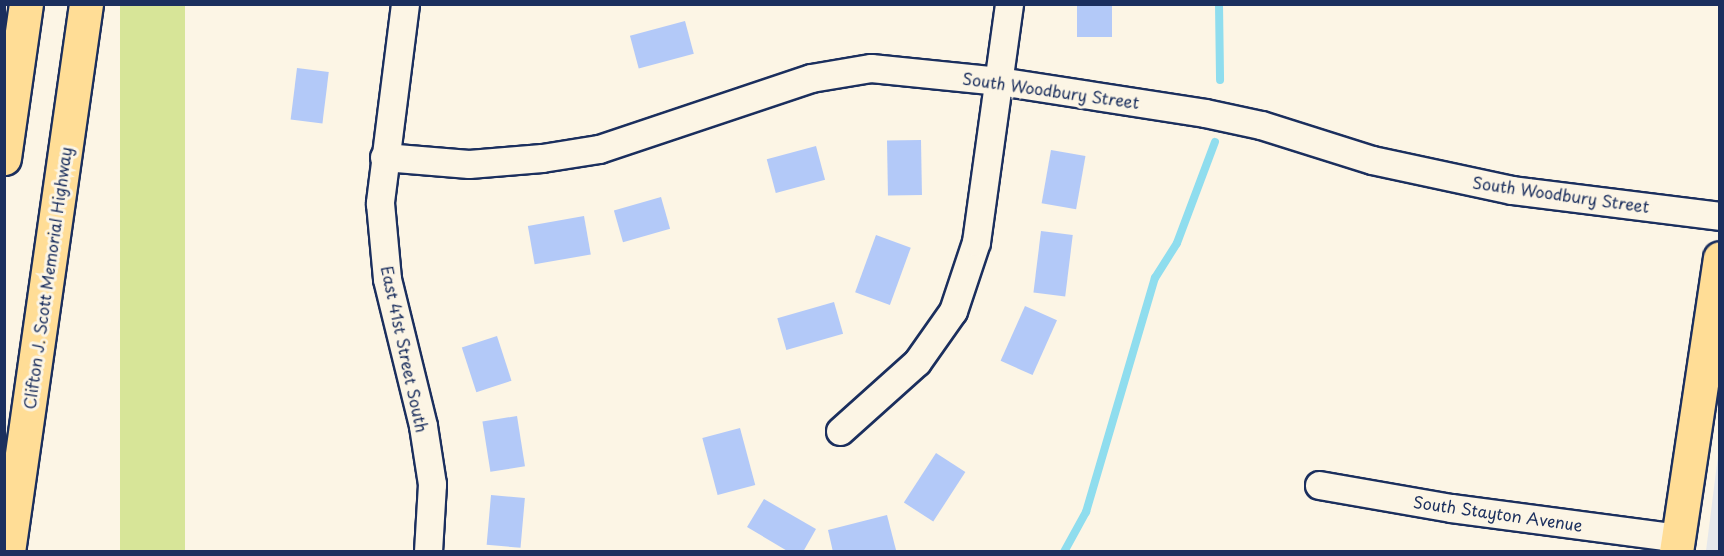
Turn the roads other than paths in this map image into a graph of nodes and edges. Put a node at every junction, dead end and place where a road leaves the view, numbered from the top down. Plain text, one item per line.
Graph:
1 (26, 4) edge
2 (86, 4) edge
3 (405, 4) edge
4 (1009, 4) edge
5 (999, 81) junction
6 (384, 157) junction
7 (4, 158) edge
8 (1719, 216) edge
9 (1719, 258) edge
10 (840, 430) dead end
11 (1319, 485) dead end
12 (1677, 545) edge
13 (8, 552) edge
14 (428, 552) edge

1 - 7 main road
2 - 13 main road, Clifton J. Scott Memorial Highway
3 - 6 street, East 41st Street South
4 - 5 street
5 - 6 street, South Woodbury Street
5 - 8 street, South Woodbury Street
5 - 10 street
6 - 14 street, East 41st Street South
9 - 12 main road
11 - 12 street, South Stayton Avenue

